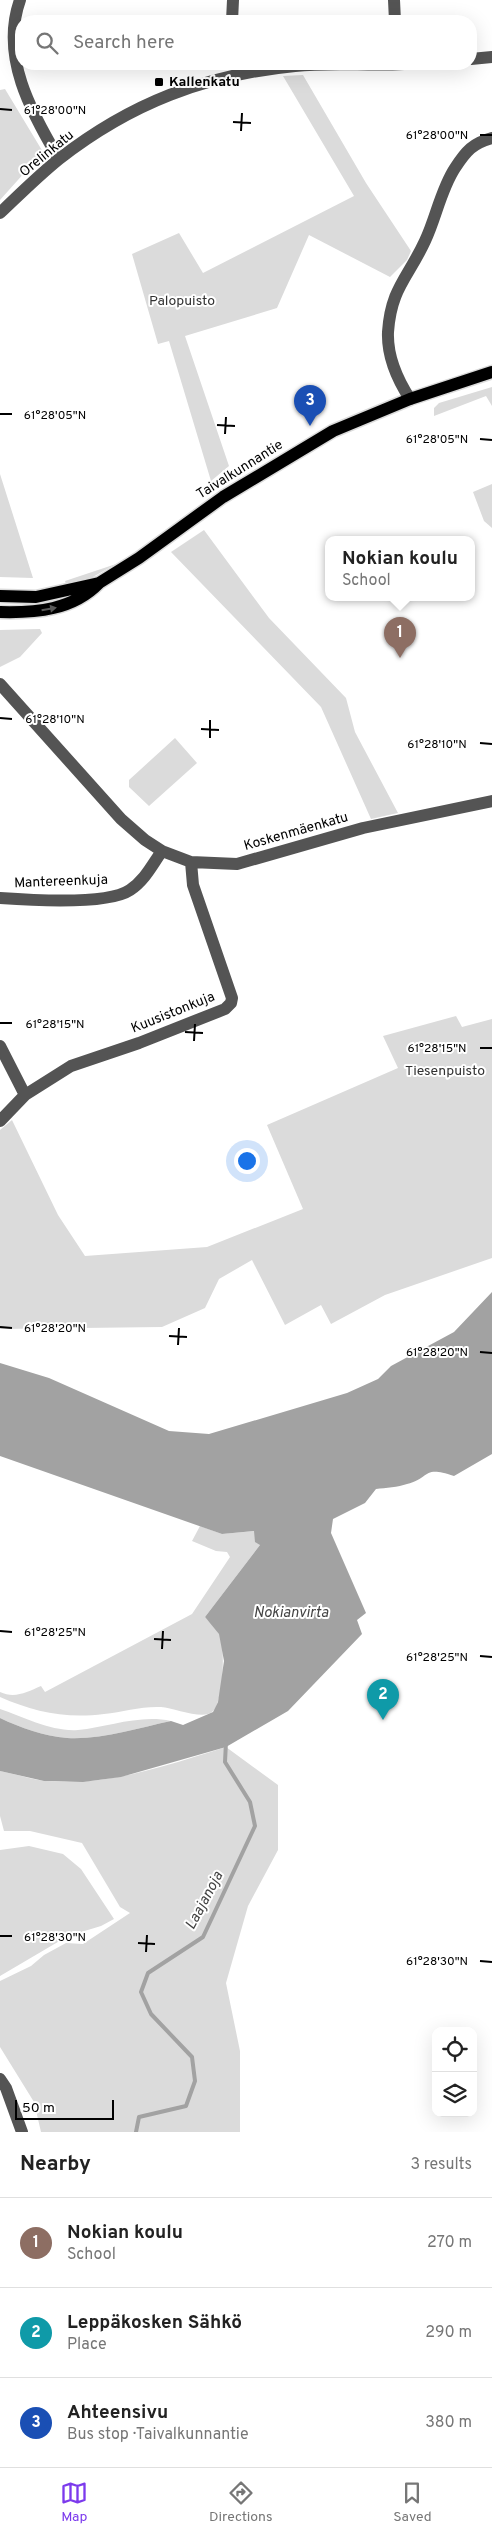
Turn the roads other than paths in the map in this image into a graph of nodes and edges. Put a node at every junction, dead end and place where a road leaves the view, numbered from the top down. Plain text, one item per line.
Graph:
1 (20, 0) edge
2 (232, 0) edge
3 (394, 0) edge
4 (15, 15) edge
5 (15, 15) edge
6 (232, 15) edge
7 (395, 15) edge
8 (492, 58) edge
9 (477, 59) edge
10 (231, 70) edge
11 (492, 138) edge
12 (59, 159) junction
13 (0, 213) edge
14 (492, 372) edge
15 (410, 399) junction
16 (99, 583) junction
17 (0, 596) edge
18 (0, 612) edge
19 (0, 684) edge
20 (492, 801) edge
21 (162, 851) junction
22 (191, 862) junction
23 (0, 898) edge
24 (0, 1046) edge
25 (25, 1095) junction
26 (0, 1121) edge
27 (2, 2086) edge
28 (22, 2132) edge

1 - 5 street
2 - 6 street
3 - 7 street
4 - 12 street
8 - 9 street
10 - 12 street, Orelinkatu
11 - 15 street
12 - 13 street, Orelinkatu
14 - 15 main road, Taivalkunnantie
15 - 16 main road, Taivalkunnantie
16 - 17 main road, Taivalkunnantie
18 -> 16 main road, Taivalkunnantie
19 - 21 street, Koskenmäenkatu
20 - 22 street, Koskenmäenkatu
21 - 22 street, Koskenmäenkatu
21 - 23 street, Mantereenkuja
22 - 25 street, Kuusistonkuja
24 - 25 street
25 - 26 street, Kuusistonkuja
27 - 28 street

